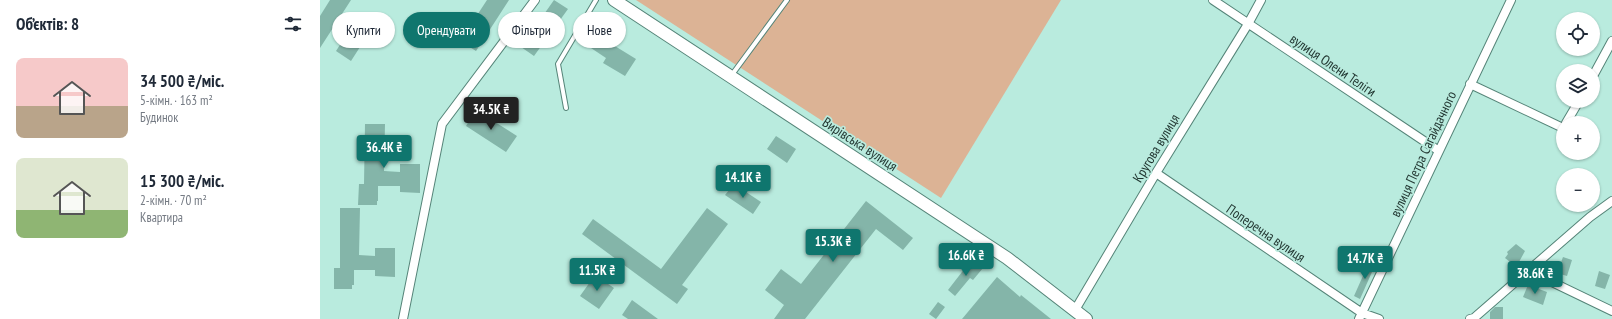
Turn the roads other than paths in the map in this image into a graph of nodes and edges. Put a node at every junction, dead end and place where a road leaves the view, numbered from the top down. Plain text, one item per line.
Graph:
1 (535, 0) edge
2 (596, 0) edge
3 (614, 0) edge
4 (787, 0) edge
5 (1213, 0) edge
6 (1261, 0) edge
7 (1511, 0) edge
8 (1248, 24) junction
9 (1612, 41) edge
10 (1600, 64) edge
11 (731, 77) junction
12 (1470, 84) junction
13 (566, 108) dead end
14 (1556, 125) edge
15 (1438, 151) junction
16 (1156, 173) junction
17 (1612, 201) edge
18 (1529, 271) junction
19 (1075, 310) junction
20 (1612, 311) edge
21 (1360, 316) edge
22 (403, 319) edge
23 (1086, 319) edge
24 (1379, 319) edge
25 (1470, 319) edge

1 - 22 street
2 - 13 lane
3 - 11 main road, Вирівська вулиця
4 - 11 lane
5 - 8 street, вулиця Олени Теліги
6 - 8 street, Кругова вулиця
7 - 12 street, вулиця Петра Сагайдачного
8 - 15 street, вулиця Олени Теліги
8 - 16 street, Кругова вулиця
9 - 10 street
11 - 19 main road, Вирівська вулиця
12 - 14 street
12 - 15 street, вулиця Петра Сагайдачного
15 - 21 street, вулиця Петра Сагайдачного
16 - 19 street, Кругова вулиця
16 - 21 street, Поперечна вулиця
17 - 18 street
18 - 20 street
18 - 25 street
19 - 23 main road, Вирівська вулиця
21 - 24 street, Поперечна вулиця

